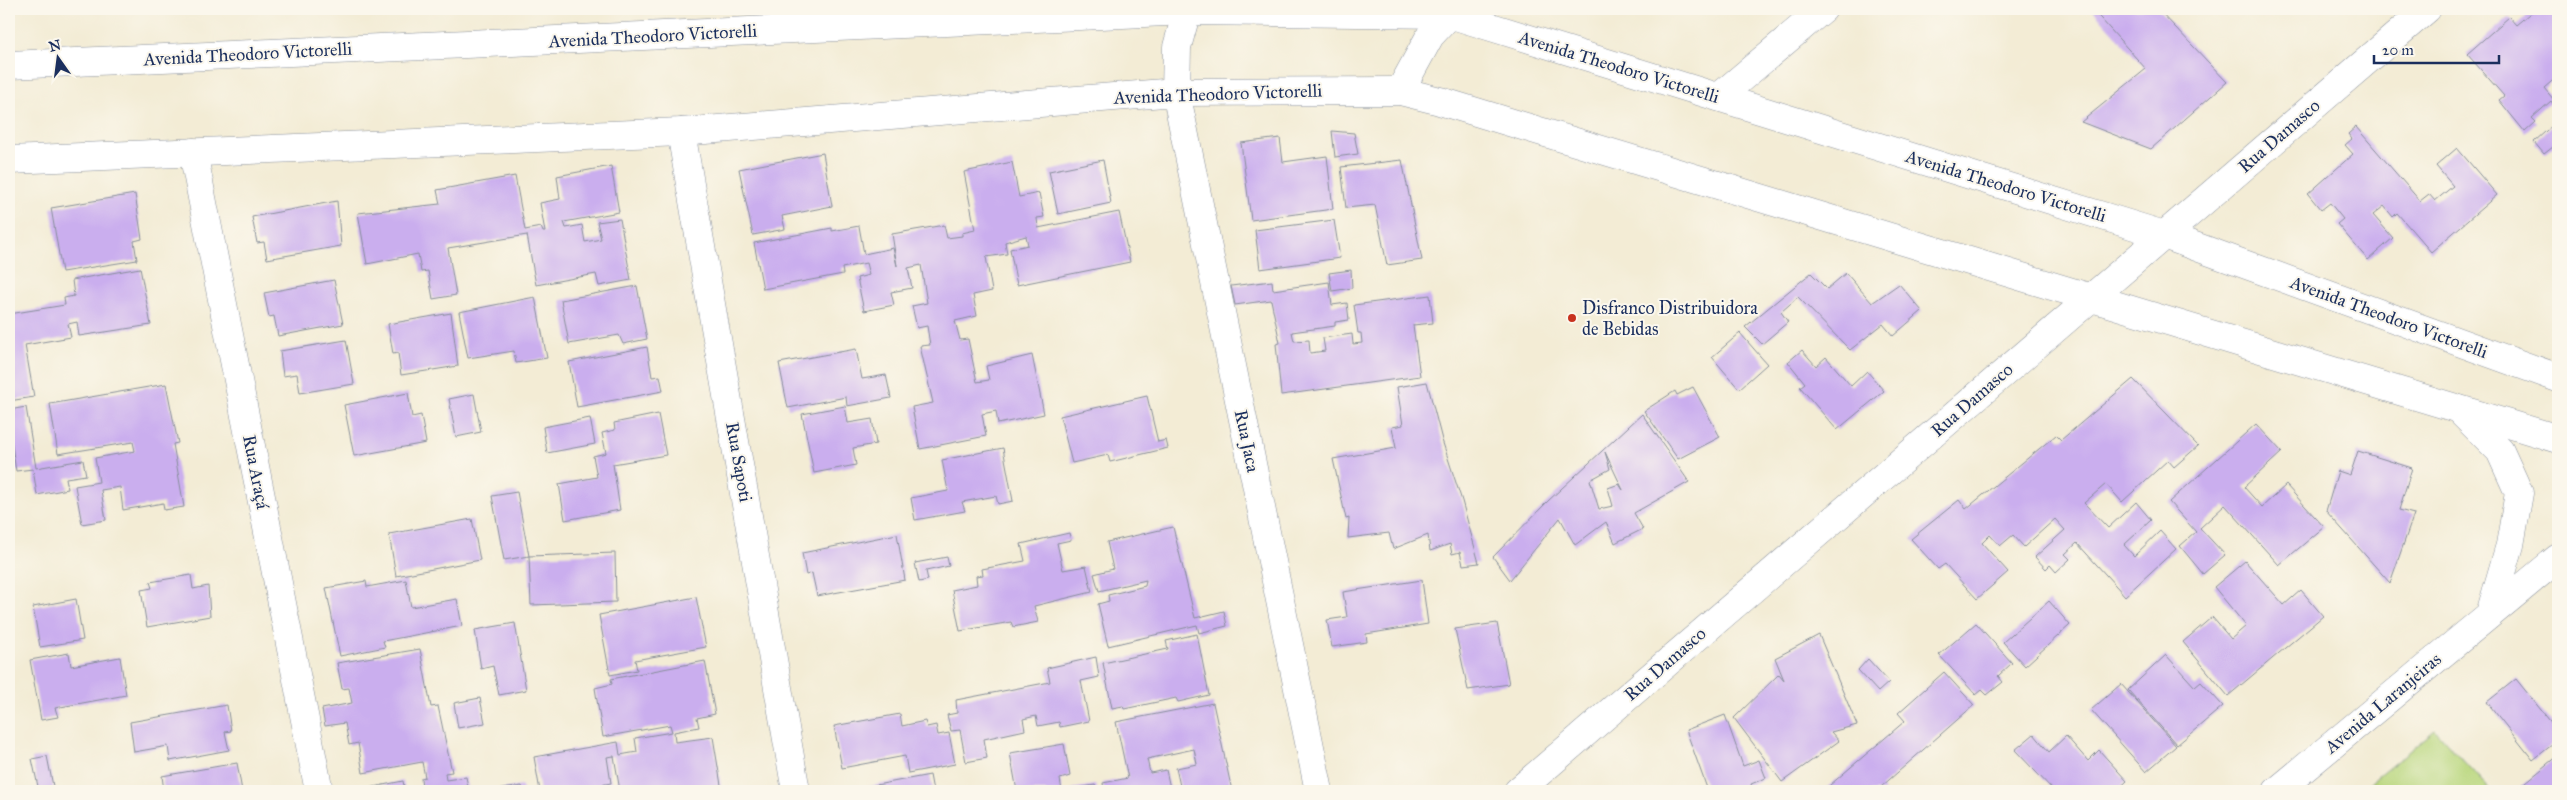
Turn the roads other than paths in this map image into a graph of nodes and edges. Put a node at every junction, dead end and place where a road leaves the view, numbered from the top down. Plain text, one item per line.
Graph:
1 (1823, 9) edge
2 (2427, 9) edge
3 (1188, 11) junction
4 (1452, 12) edge
5 (9, 66) edge
6 (1400, 91) junction
7 (1176, 92) junction
8 (1719, 97) junction
9 (681, 132) junction
10 (194, 152) junction
11 (9, 160) edge
12 (2164, 235) junction
13 (2091, 298) junction
14 (2558, 378) edge
15 (2458, 409) junction
16 (2558, 439) edge
17 (2558, 558) edge
18 (2490, 614) junction
19 (319, 791) edge
20 (796, 791) edge
21 (1319, 791) edge
22 (1518, 791) edge
23 (2277, 791) edge

1 - 8 main road
2 - 12 main road, Rua Damasco
3 - 4 main road, Avenida Theodoro Victorelli
3 - 5 main road, Avenida Theodoro Victorelli
3 - 7 main road, Rua Jaca
4 - 6 main road
4 - 8 main road, Avenida Theodoro Victorelli
6 - 7 main road, Avenida Theodoro Victorelli
6 - 13 main road, Avenida Theodoro Victorelli
7 - 9 main road, Avenida Theodoro Victorelli
7 - 21 main road, Rua Jaca
8 - 12 main road, Avenida Theodoro Victorelli
9 - 10 main road, Avenida Theodoro Victorelli
9 - 20 main road, Rua Sapoti
10 - 11 main road, Avenida Theodoro Victorelli
10 - 19 main road, Rua Araçá
12 - 13 main road, Rua Damasco
12 - 14 main road, Avenida Theodoro Victorelli
13 - 15 main road, Avenida Theodoro Victorelli
13 - 22 main road, Rua Damasco
15 - 16 main road, Avenida Theodoro Victorelli
15 - 18 main road
17 - 18 main road, Avenida Laranjeiras
18 - 23 main road, Avenida Laranjeiras

